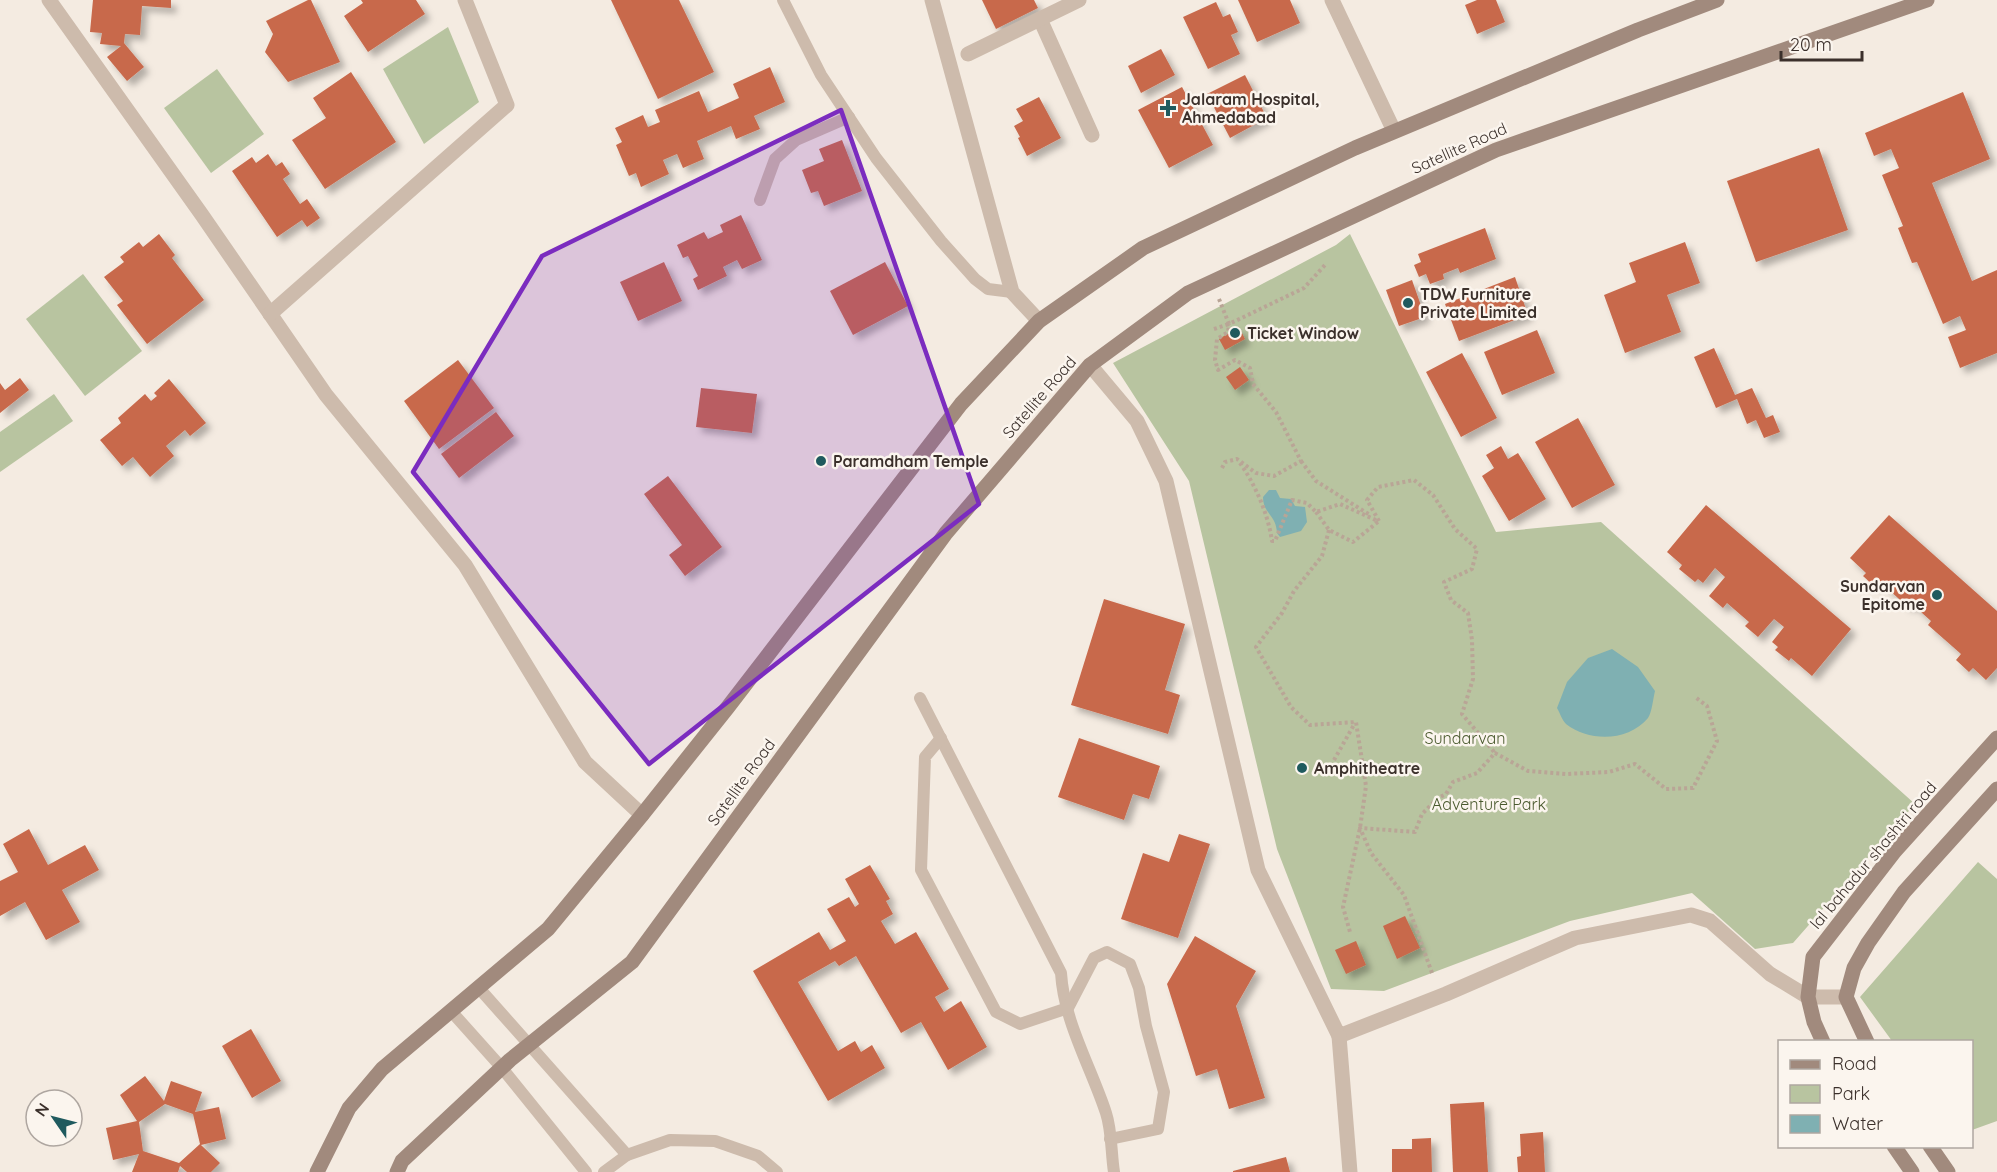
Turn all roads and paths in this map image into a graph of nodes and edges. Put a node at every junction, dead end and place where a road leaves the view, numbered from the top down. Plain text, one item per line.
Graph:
1 (49, 0) edge
2 (465, 0) edge
3 (783, 0) edge
4 (932, 0) edge
5 (1079, 0) edge
6 (1332, 0) edge
7 (1717, 0) edge
8 (1927, 0) edge
9 (1692, 4) edge
10 (1040, 19) junction
11 (968, 54) dead end
12 (849, 117) junction
13 (1394, 131) junction
14 (1092, 135) dead end
15 (760, 200) dead end
16 (1325, 265) dead end
17 (1213, 281) junction
18 (1012, 292) junction
19 (270, 314) junction
20 (1039, 321) junction
21 (1229, 324) junction
22 (1214, 329) dead end
23 (1090, 364) junction
24 (1237, 459) junction
25 (1301, 461) junction
26 (1222, 468) dead end
27 (1316, 512) junction
28 (1378, 521) junction
29 (1329, 530) junction
30 (1695, 697) dead end
31 (920, 698) dead end
32 (1356, 723) junction
33 (941, 738) junction
34 (1997, 738) edge
35 (1495, 753) junction
36 (1334, 760) dead end
37 (1997, 789) edge
38 (642, 815) junction
39 (1360, 828) junction
40 (1350, 932) dead end
41 (1432, 973) dead end
42 (478, 987) junction
43 (1846, 996) junction
44 (1808, 997) junction
45 (1068, 1008) junction
46 (451, 1011) junction
47 (1339, 1036) junction
48 (1823, 1040) edge
49 (1867, 1040) edge
50 (529, 1045) junction
51 (502, 1068) junction
52 (1110, 1140) junction
53 (1895, 1148) edge
54 (1931, 1148) edge
55 (627, 1155) junction
56 (317, 1172) edge
57 (397, 1172) edge
58 (586, 1172) edge
59 (604, 1172) edge
60 (777, 1172) edge
61 (1114, 1172) edge
62 (1350, 1172) edge
63 (1912, 1172) edge
64 (1948, 1172) edge

1 - 19 street
2 - 19 street
3 - 12 lane
4 - 18 street
5 - 10 street
6 - 13 street
7 - 9 main road
8 - 17 main road, Satellite Road
9 - 13 main road
10 - 11 street
10 - 14 street
12 - 15 lane
12 - 18 lane
13 - 20 main road
16 - 21 path
17 - 21 path
17 - 23 main road, Satellite Road
18 - 20 street
19 - 38 street
20 - 38 main road
21 - 22 path
21 - 25 path
23 - 47 street
23 - 50 main road, Satellite Road
24 - 25 path
24 - 26 path
24 - 27 path
25 - 28 path
27 - 28 path
27 - 29 path
28 - 29 path
28 - 35 path
29 - 32 path
30 - 35 path
31 - 33 lane
32 - 36 path
32 - 39 path
33 - 45 lane
33 - 45 lane
34 - 44 main road, lal bahadur shashtri road
35 - 39 path
37 - 43 main road
38 - 42 main road
39 - 40 path
39 - 41 path
42 - 46 main road
42 - 50 lane
43 - 44 street
43 - 49 main road
44 - 47 street
44 - 48 main road, lal bahadur shashtri road
45 - 52 lane
45 - 52 lane
46 - 51 lane
46 - 56 main road
47 - 62 street
50 - 51 main road, Satellite Road
50 - 55 lane
51 - 57 main road, Satellite Road
51 - 58 lane
52 - 61 lane
53 - 63 main road
54 - 64 main road
55 - 59 lane
55 - 60 lane

